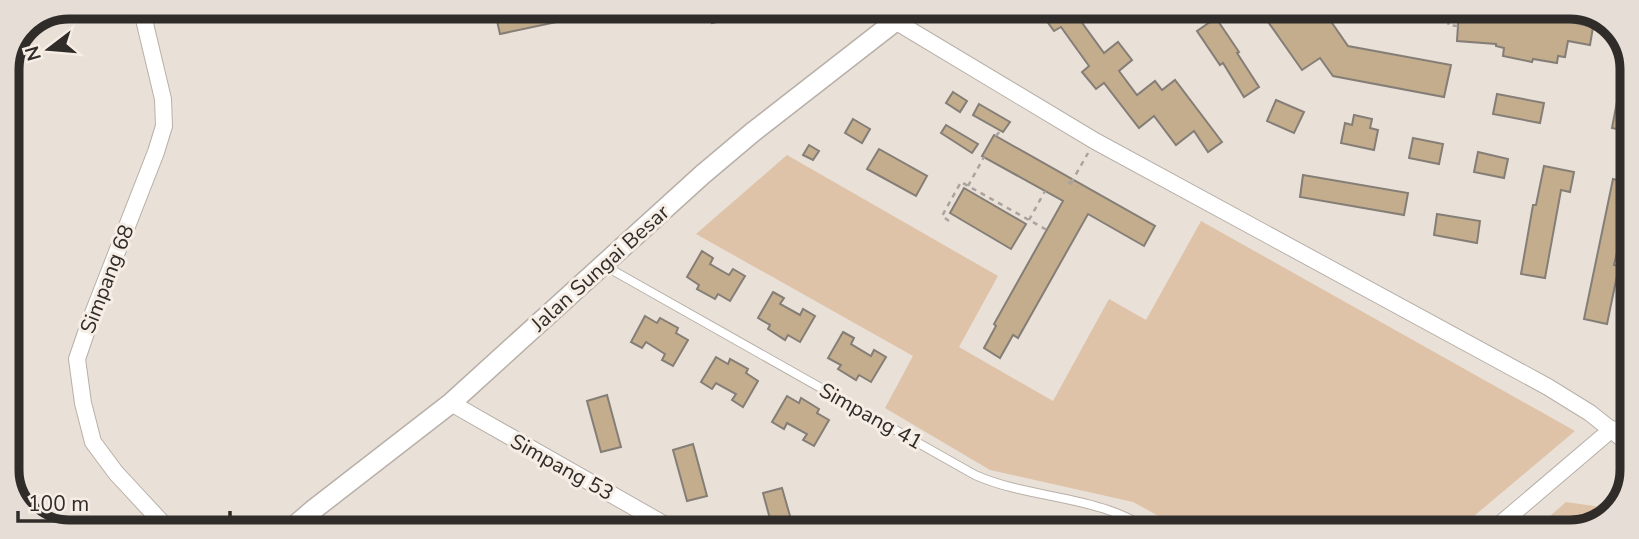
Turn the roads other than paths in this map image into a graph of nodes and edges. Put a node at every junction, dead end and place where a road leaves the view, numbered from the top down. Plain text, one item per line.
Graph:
1 (144, 19) edge
2 (898, 19) edge
3 (909, 19) edge
4 (604, 265) junction
5 (451, 403) junction
6 (1612, 429) junction
7 (1620, 436) edge
8 (159, 520) edge
9 (301, 520) edge
10 (656, 520) edge
11 (1134, 520) edge
12 (1505, 520) edge

1 - 8 street, Simpang 68
2 - 4 street, Jalan Sungai Besar
3 - 6 street
4 - 5 street, Jalan Sungai Besar
4 - 11 lane, Simpang 41
5 - 9 street, Jalan Sungai Besar
5 - 10 street, Simpang 53
6 - 7 street
6 - 12 street

